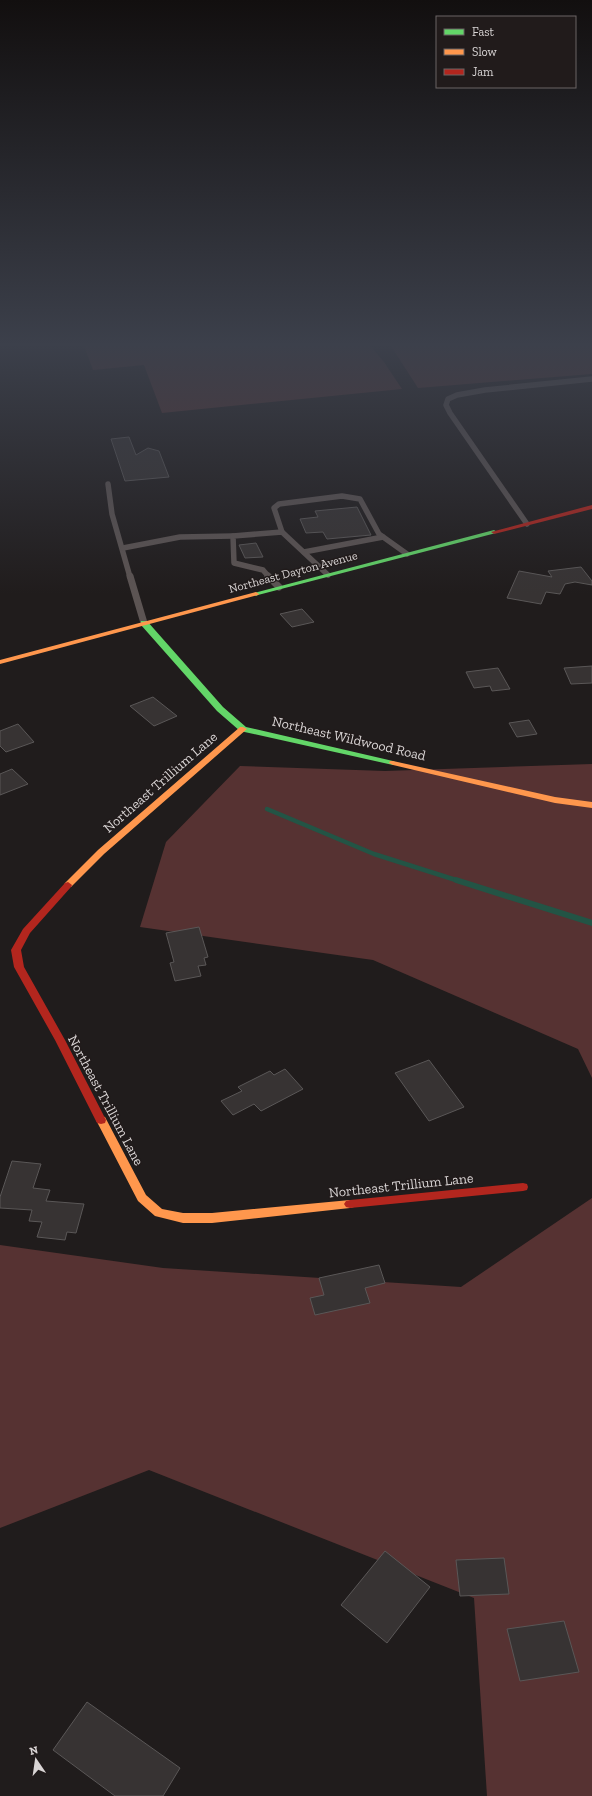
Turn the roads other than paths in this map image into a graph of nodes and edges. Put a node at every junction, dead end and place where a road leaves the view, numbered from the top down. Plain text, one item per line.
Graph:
1 (460, 427) edge
2 (108, 484) dead end
3 (592, 507) edge
4 (527, 524) junction
5 (282, 532) junction
6 (233, 536) junction
7 (383, 537) junction
8 (123, 548) junction
9 (304, 552) junction
10 (407, 554) junction
11 (328, 575) junction
12 (279, 588) junction
13 (144, 623) junction
14 (0, 662) edge
15 (243, 730) junction
16 (592, 805) edge
17 (523, 1187) dead end

1 - 4 lane
2 - 8 lane
3 - 4 street, Northeast Dayton Avenue
4 - 10 street, Northeast Dayton Avenue
5 - 6 lane
5 - 7 lane
5 - 9 lane
6 - 8 lane
6 - 12 lane
7 - 9 lane
7 - 10 lane
8 - 13 lane
9 - 11 lane
10 - 11 street, Northeast Dayton Avenue
11 - 12 street, Northeast Dayton Avenue
12 - 13 street, Northeast Dayton Avenue
13 - 14 street, Northeast Dayton Avenue
13 - 15 street
15 - 16 street, Northeast Wildwood Road
15 - 17 street, Northeast Trillium Lane

